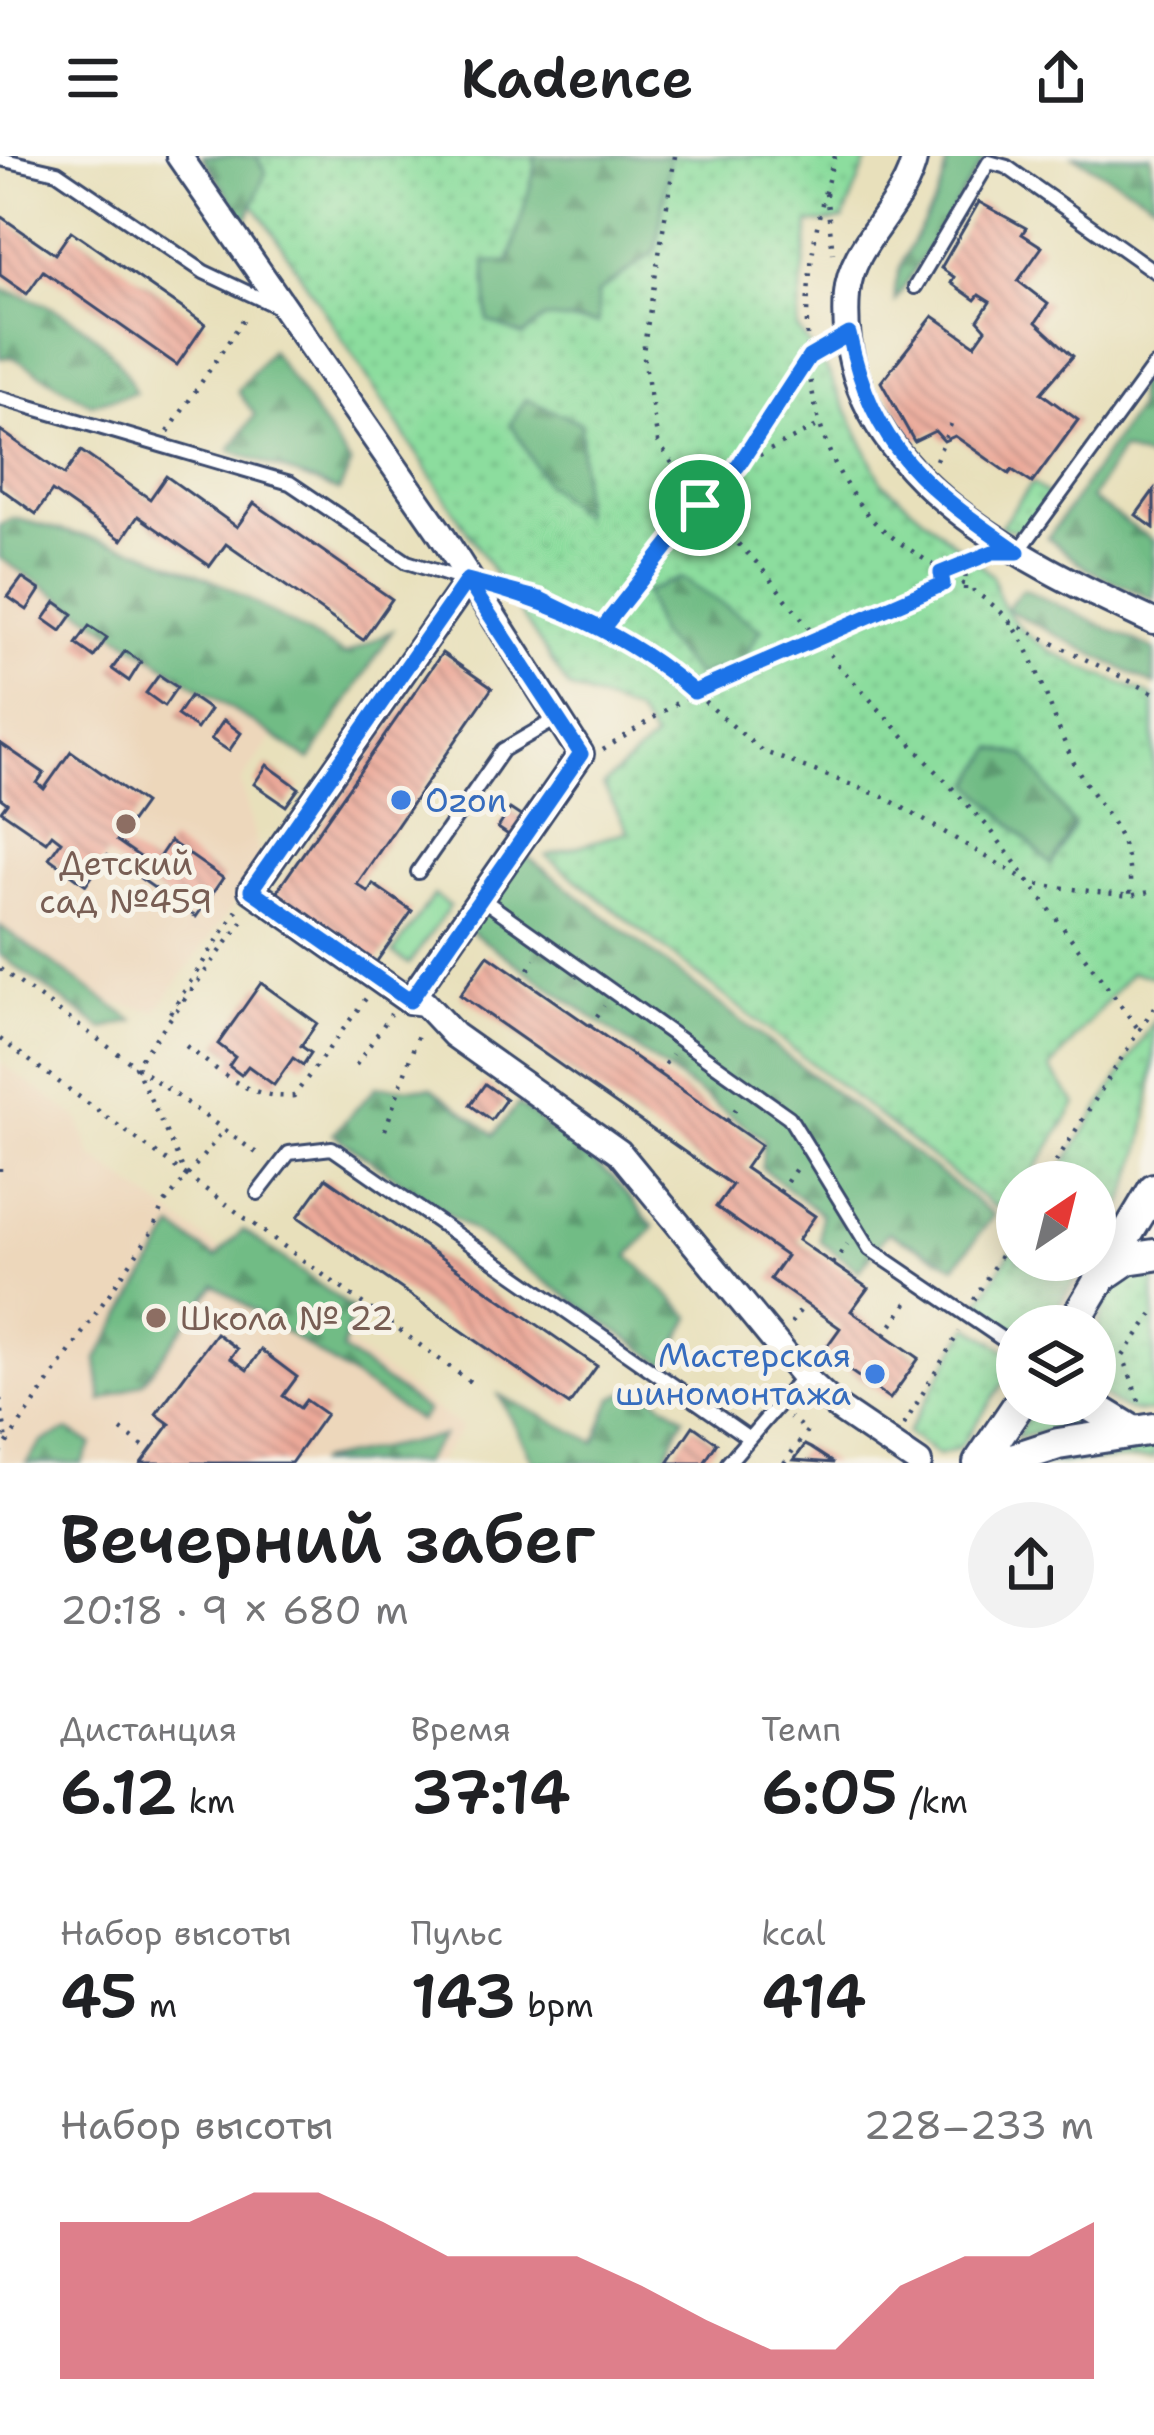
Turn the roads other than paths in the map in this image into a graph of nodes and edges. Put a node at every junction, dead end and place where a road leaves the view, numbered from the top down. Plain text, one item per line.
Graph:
1 (179, 156) edge
2 (915, 156) edge
3 (0, 159) edge
4 (1154, 271) edge
5 (915, 287) dead end
6 (284, 310) junction
7 (1154, 366) edge
8 (0, 398) edge
9 (1018, 552) junction
10 (467, 580) junction
11 (1154, 622) edge
12 (558, 718) junction
13 (418, 872) dead end
14 (481, 898) junction
15 (417, 1002) junction
16 (1154, 1190) edge
17 (258, 1192) dead end
18 (1116, 1254) edge
19 (1154, 1256) edge
20 (1116, 1267) edge
21 (996, 1335) edge
22 (802, 1376) junction
23 (1144, 1424) edge
24 (1005, 1425) edge
25 (746, 1436) junction
26 (728, 1463) edge
27 (919, 1463) edge
28 (979, 1463) edge
29 (1000, 1463) edge

1 - 6 street
2 - 9 street
3 - 6 lane
4 - 5 lane
6 - 10 street
7 - 9 lane
8 - 10 lane
9 - 11 street
10 - 12 street
10 - 15 street
12 - 13 lane
12 - 14 street
14 - 15 street
14 - 21 lane
15 - 22 street
16 - 18 street
17 - 25 lane
19 - 20 street
22 - 25 lane
22 - 27 street
23 - 29 street
24 - 28 street
25 - 26 lane

